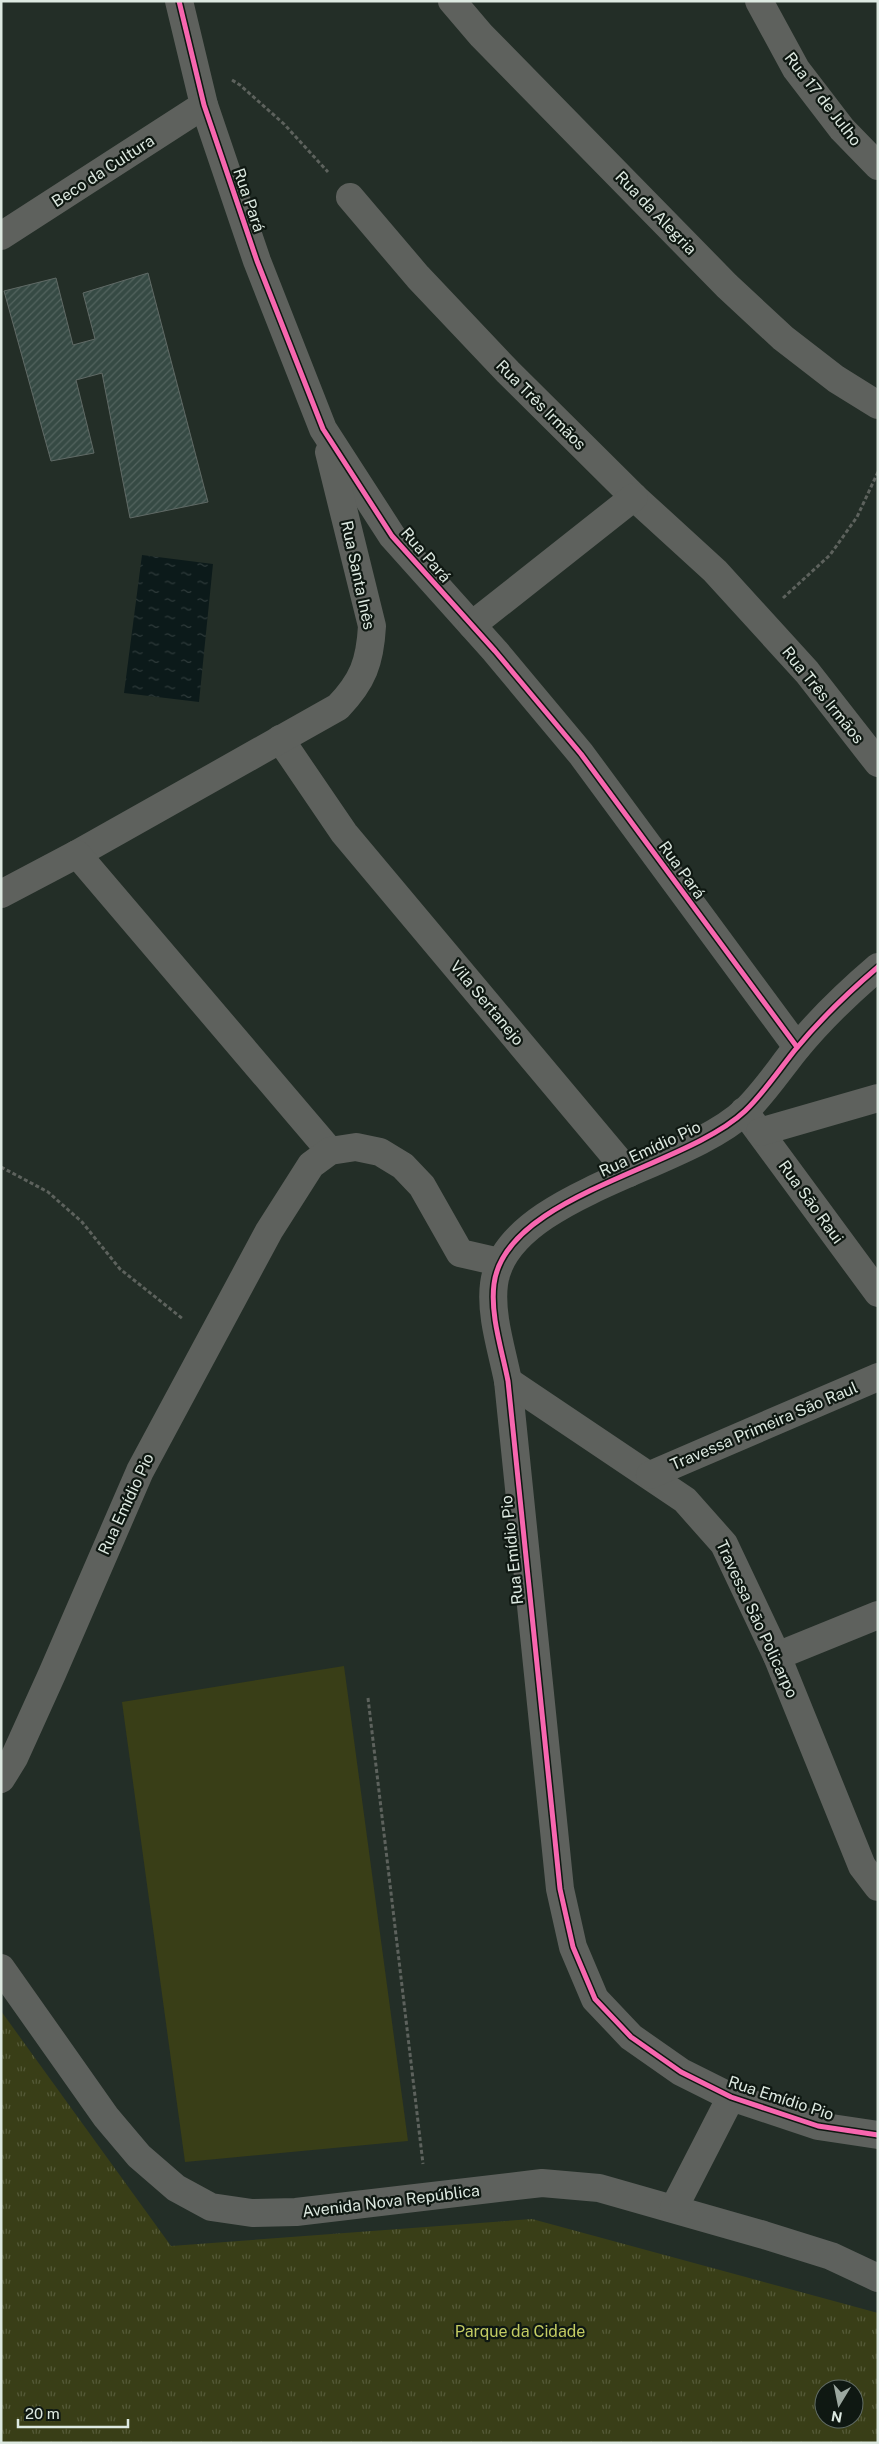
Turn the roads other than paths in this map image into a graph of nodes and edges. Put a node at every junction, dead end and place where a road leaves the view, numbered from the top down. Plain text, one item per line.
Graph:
1 (179, 1) edge
2 (452, 1) edge
3 (759, 1) edge
4 (204, 105) junction
5 (878, 166) edge
6 (350, 197) road end
7 (1, 236) edge
8 (878, 406) edge
9 (324, 428) junction
10 (634, 497) junction
11 (472, 625) junction
12 (280, 739) junction
13 (878, 763) edge
14 (77, 854) junction
15 (1, 894) edge
16 (878, 967) edge
17 (797, 1047) junction
18 (878, 1098) edge
19 (752, 1122) junction
20 (330, 1151) junction
21 (629, 1173) junction
22 (498, 1262) junction
23 (878, 1293) edge
24 (878, 1377) edge
25 (508, 1381) junction
26 (650, 1476) junction
27 (878, 1615) edge
28 (778, 1656) junction
29 (1, 1779) edge
30 (873, 1871) edge
31 (1, 1968) edge
32 (731, 2097) junction
33 (878, 2135) edge
34 (674, 2208) junction
35 (878, 2278) edge

1 - 4 street, Rua Pará
2 - 8 street, Rua da Alegria
3 - 5 street, Rua 17 de Julho
4 - 7 street, Beco da Cultura
4 - 9 street, Rua Pará
6 - 10 street, Rua Três Irmãos
9 - 11 street, Rua Pará
9 - 12 street, Rua Santa Inês
10 - 11 street
10 - 13 street, Rua Três Irmãos
11 - 17 street, Rua Pará
12 - 14 street, Rua Santa Inês
12 - 21 street, Vila Sertanejo
14 - 15 street, Rua Santa Inês
14 - 20 street
16 - 17 street, Rua Emídio Pio
17 - 19 street, Rua Emídio Pio
18 - 19 street
19 - 21 street, Rua Emídio Pio
19 - 23 street, Rua São Raui
20 - 22 street, Rua Emídio Pio
20 - 29 street, Rua Emídio Pio
21 - 22 street, Rua Emídio Pio
22 - 25 street, Rua Emídio Pio
24 - 26 street, Travessa Primeira São Raul
25 - 26 street, Travessa São Policarpo
25 - 32 street, Rua Emídio Pio
26 - 28 street, Travessa São Policarpo
27 - 28 street
28 - 30 street, Travessa São Policarpo
31 - 34 street, Avenida Nova República
32 - 33 street, Rua Emídio Pio
32 - 34 street
34 - 35 street, Avenida Nova República

